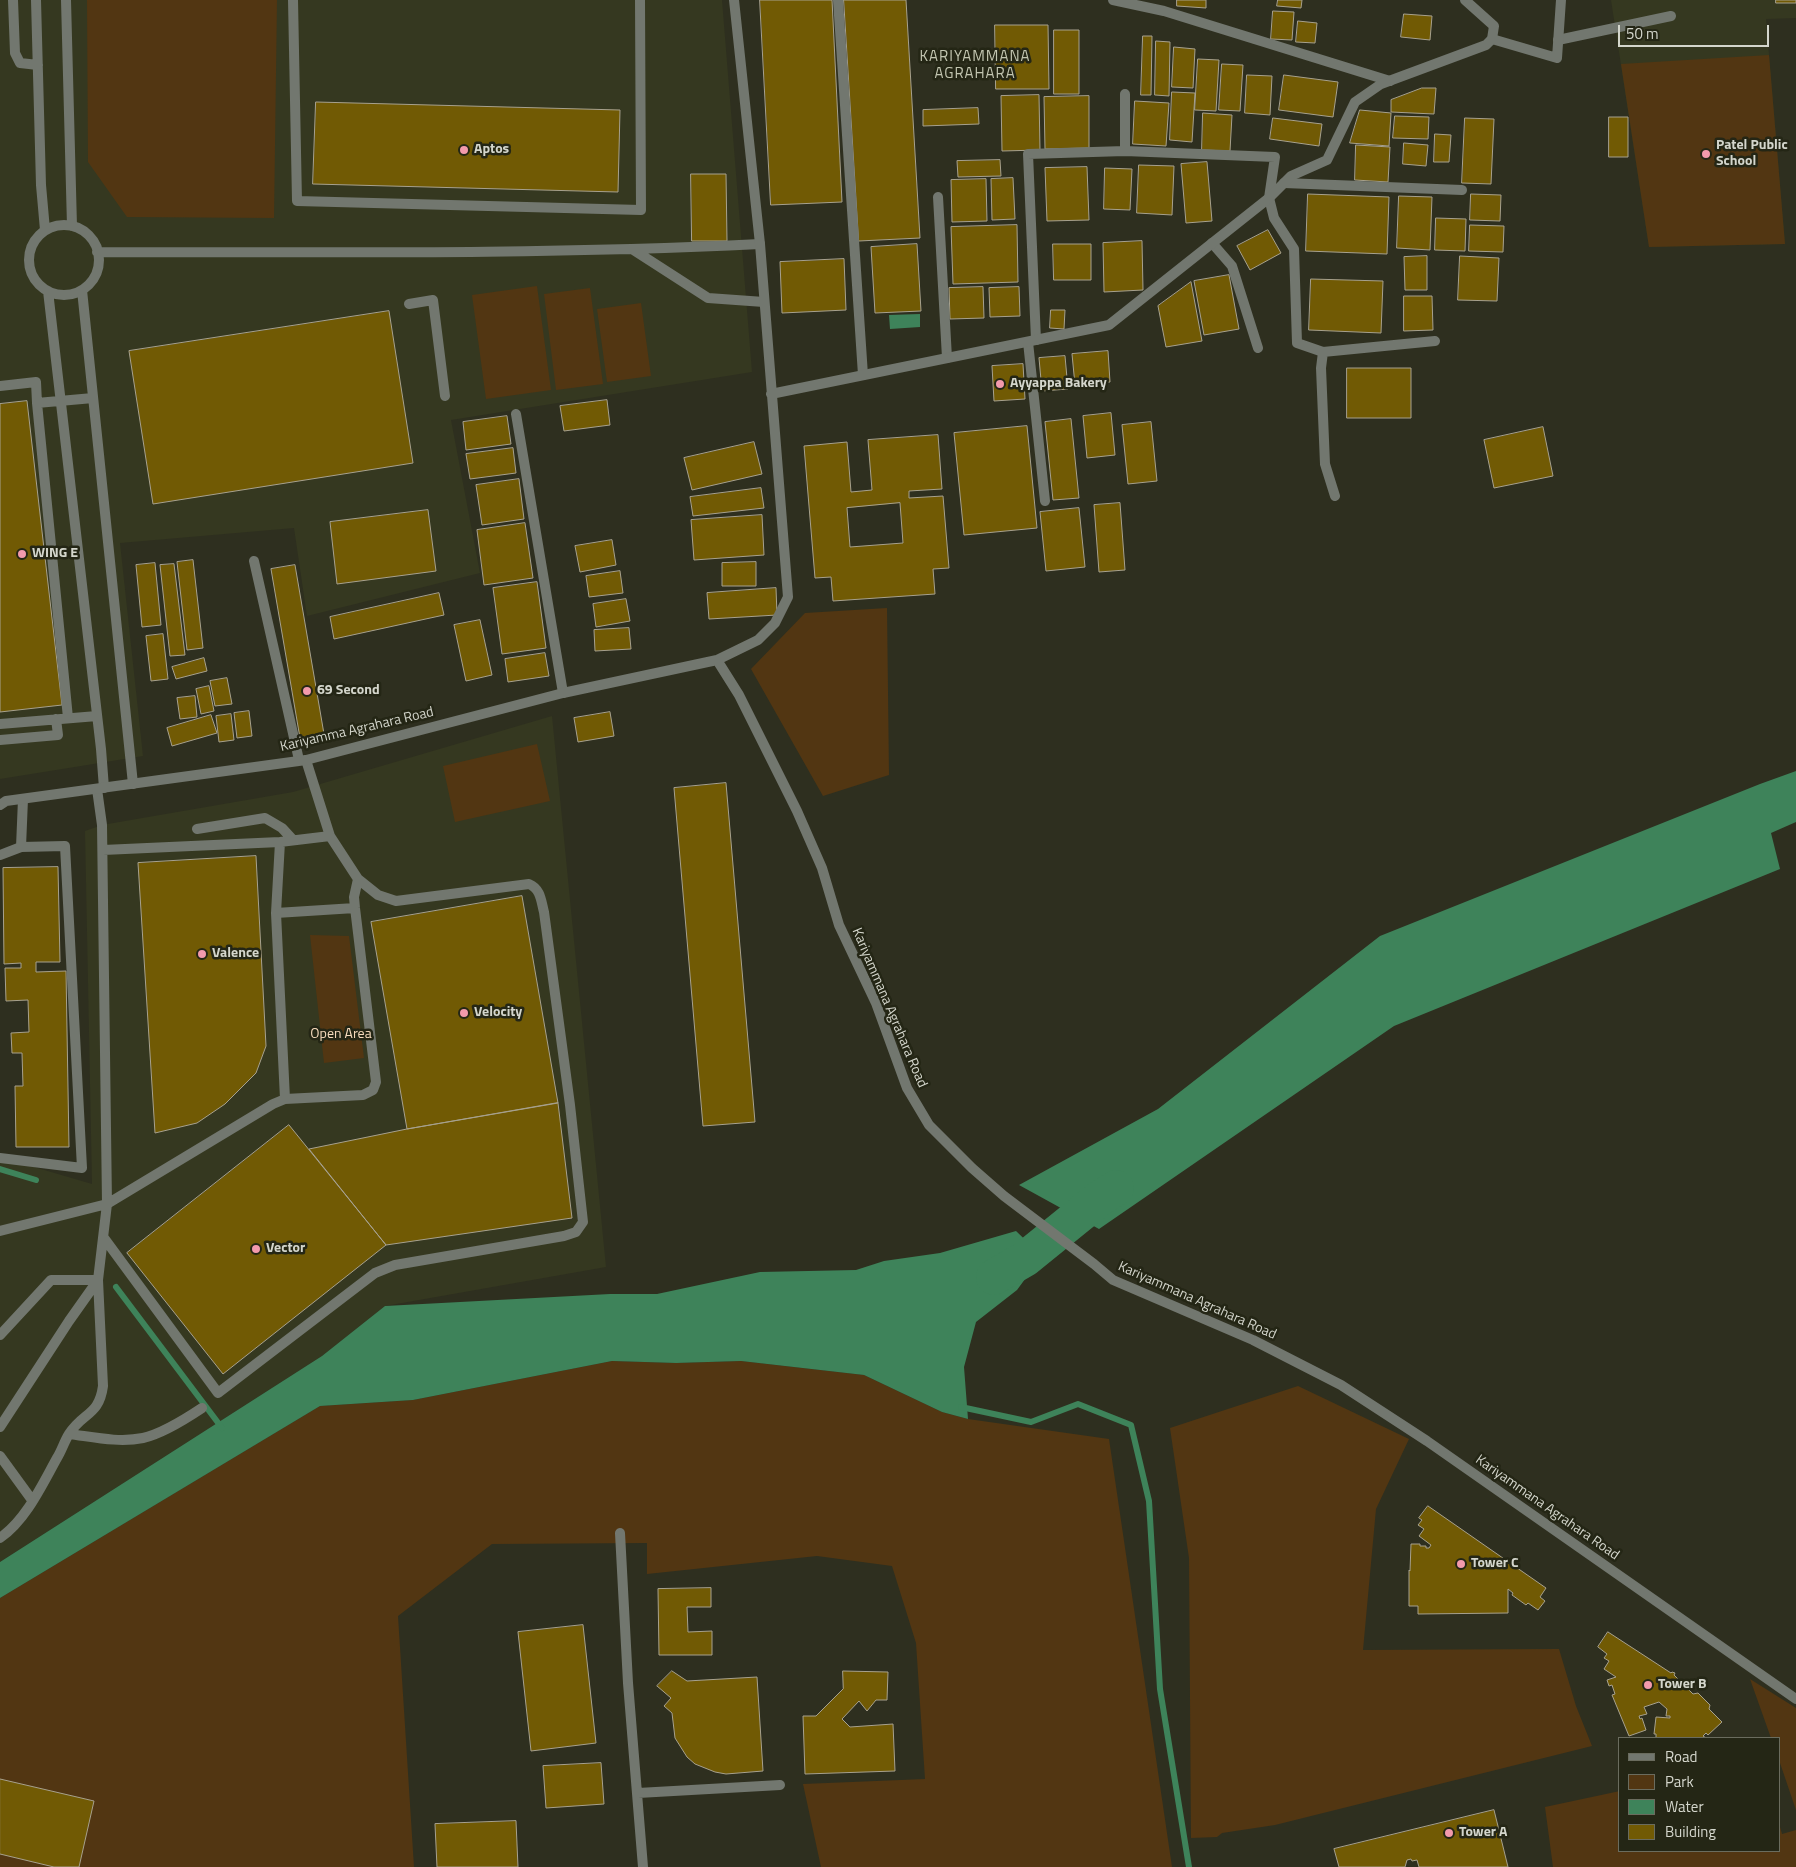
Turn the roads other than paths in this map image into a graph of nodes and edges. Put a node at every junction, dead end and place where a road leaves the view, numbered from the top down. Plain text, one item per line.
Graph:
1 (13, 0) edge
2 (36, 0) edge
3 (66, 0) edge
4 (293, 0) edge
5 (640, 0) edge
6 (734, 0) edge
7 (838, 0) edge
8 (1113, 0) edge
9 (1465, 0) edge
10 (1561, 0) edge
11 (1671, 16) dead end
12 (1492, 39) junction
13 (1558, 40) junction
14 (38, 65) junction
15 (1390, 81) junction
16 (1125, 94) dead end
17 (1125, 151) junction
18 (1284, 182) junction
19 (1462, 190) dead end
20 (938, 197) dead end
21 (1269, 198) junction
22 (72, 226) junction
23 (45, 230) junction
24 (1212, 243) junction
25 (760, 244) junction
26 (631, 249) junction
27 (98, 252) junction
28 (82, 290) junction
29 (48, 291) junction
30 (764, 302) junction
31 (409, 304) dead end
32 (1032, 341) junction
33 (1435, 341) dead end
34 (1258, 348) dead end
35 (1323, 352) junction
36 (946, 358) junction
37 (863, 375) junction
38 (0, 386) edge
39 (771, 394) junction
40 (445, 396) dead end
41 (93, 398) junction
42 (60, 400) junction
43 (37, 403) junction
44 (516, 414) dead end
45 (1335, 496) dead end
46 (1045, 501) dead end
47 (254, 561) dead end
48 (717, 660) junction
49 (563, 693) junction
50 (97, 716) junction
51 (68, 718) junction
52 (56, 719) junction
53 (0, 724) edge
54 (0, 740) edge
55 (302, 760) junction
56 (133, 784) junction
57 (101, 789) junction
58 (23, 799) junction
59 (0, 805) edge
60 (197, 829) dead end
61 (330, 836) junction
62 (293, 840) junction
63 (280, 842) junction
64 (21, 847) junction
65 (102, 850) junction
66 (0, 855) edge
67 (358, 879) junction
68 (355, 908) junction
69 (276, 913) junction
70 (285, 1099) junction
71 (0, 1158) edge
72 (107, 1204) junction
73 (0, 1231) edge
74 (104, 1238) junction
75 (98, 1280) junction
76 (0, 1335) edge
77 (202, 1408) dead end
78 (0, 1427) edge
79 (69, 1434) junction
80 (0, 1456) edge
81 (32, 1500) junction
82 (620, 1533) dead end
83 (0, 1538) edge
84 (1796, 1699) edge
85 (780, 1785) dead end
86 (638, 1793) junction
87 (643, 1867) edge

1 - 14 street
2 - 14 street
3 - 22 street
4 - 5 street
6 - 25 street, Kariyamma Agrahara Road
7 - 37 street
8 - 15 street
9 - 12 street
10 - 13 street
11 - 13 street
12 - 13 street
12 - 15 street
14 - 23 street
15 - 18 street
16 - 17 street
17 - 21 street
17 - 32 street
18 - 19 street
18 - 21 street
20 - 36 street
21 - 24 street
21 - 35 street
22 - 23 street
22 - 27 street
23 - 29 street
24 - 32 street
24 - 34 street
25 - 26 street
25 - 30 street, Kariyamma Agrahara Road
26 - 27 street
26 - 30 street
27 - 28 street
28 - 29 street
28 - 41 street
29 - 42 street
30 - 39 street, Kariyamma Agrahara Road
31 - 40 street
32 - 36 street
32 - 46 street
33 - 35 street
35 - 45 street
36 - 37 street
37 - 39 street
38 - 43 street
39 - 48 street, Kariyamma Agrahara Road
41 - 42 street
41 - 56 street
42 - 43 street
42 - 50 street
43 - 51 street
44 - 49 street
47 - 55 street
48 - 49 street, Kariyamma Agrahara Road
48 - 84 street, Kariyammana Agrahara Road
49 - 55 street, Kariyamma Agrahara Road
50 - 51 street
50 - 57 street
51 - 52 street
52 - 53 street
52 - 54 street
55 - 56 street, Kariyamma Agrahara Road
55 - 61 street
56 - 57 street, Kariyamma Agrahara Road
57 - 58 street, Kariyamma Agrahara Road
57 - 65 street
58 - 59 street, Kariyamma Agrahara Road
58 - 64 street
60 - 62 street
61 - 62 street
61 - 67 street
62 - 63 street
63 - 65 street
63 - 69 street
64 - 66 street
64 - 71 street
65 - 72 street
67 - 68 street
67 - 74 street
68 - 69 street
68 - 70 street
69 - 70 street
70 - 72 street
72 - 73 street
72 - 74 street
74 - 75 street
75 - 76 street
75 - 78 street
75 - 79 street
77 - 79 street
79 - 81 street
80 - 81 street
81 - 83 street
82 - 86 street
85 - 86 street
86 - 87 street

